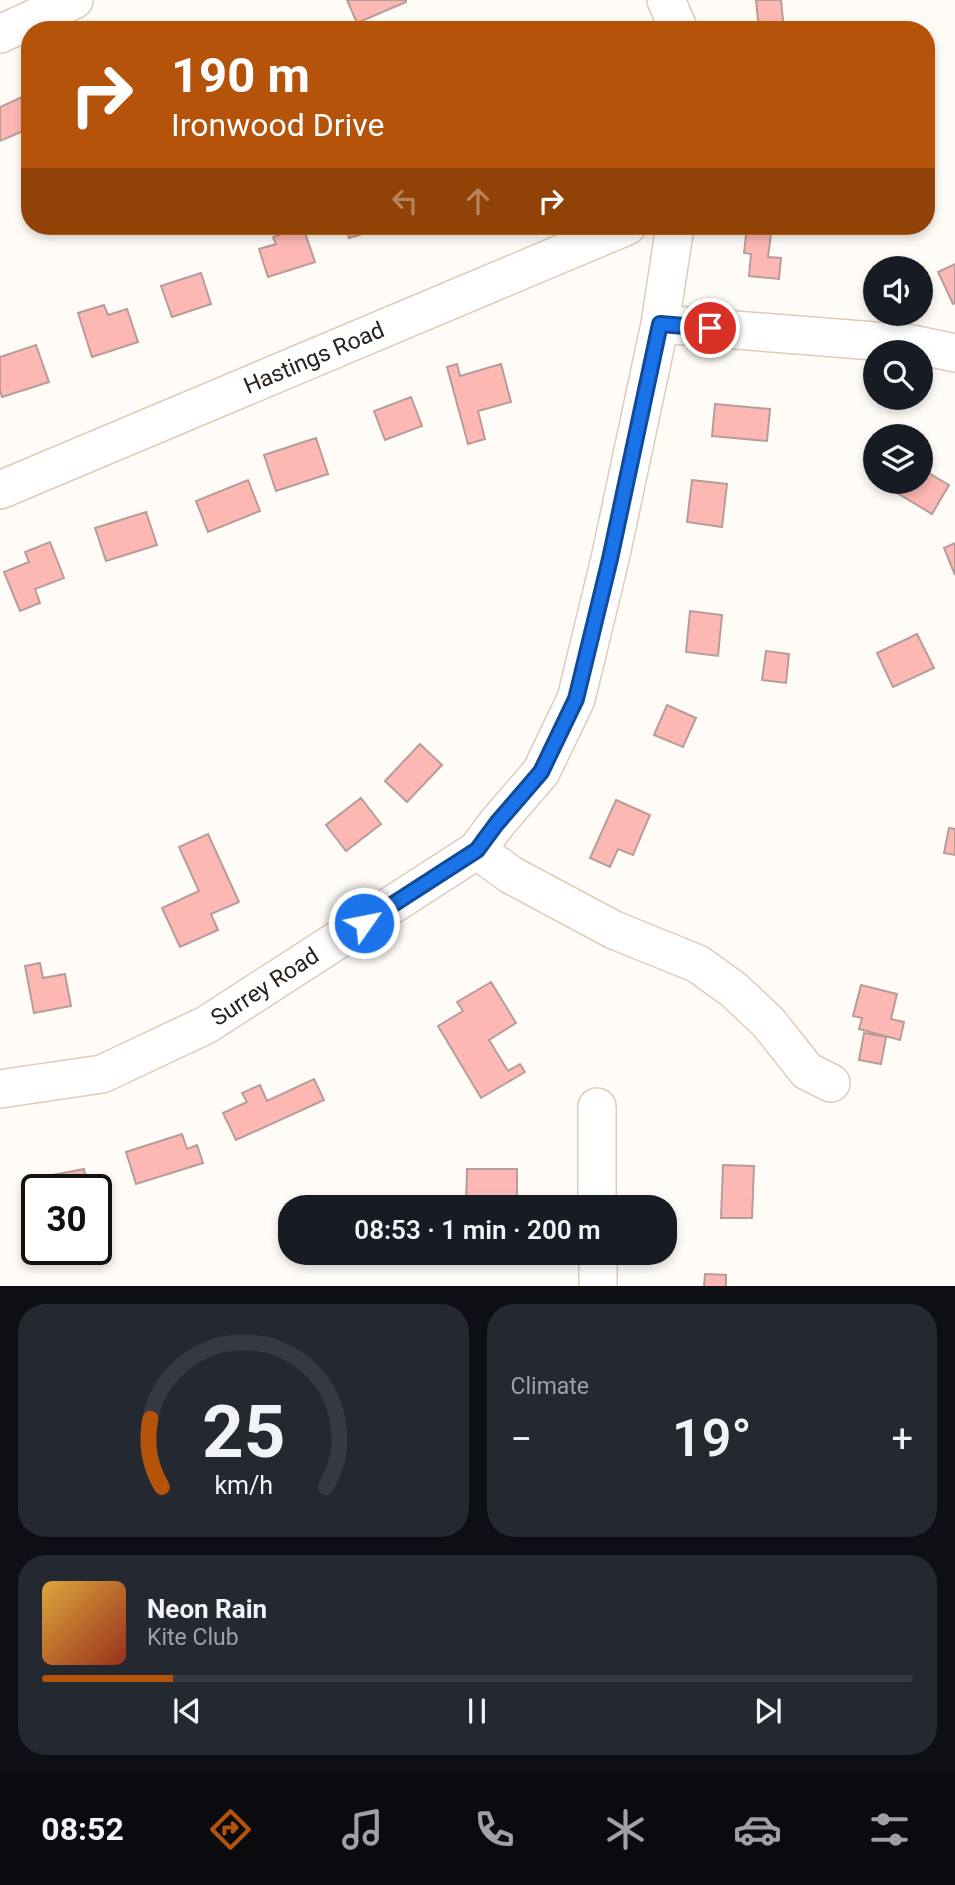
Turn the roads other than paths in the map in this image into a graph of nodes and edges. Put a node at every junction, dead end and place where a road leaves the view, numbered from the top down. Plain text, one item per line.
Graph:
1 (74, 0) edge
2 (666, 0) edge
3 (28, 21) edge
4 (676, 21) edge
5 (21, 24) edge
6 (0, 34) edge
7 (606, 235) edge
8 (674, 235) edge
9 (660, 324) junction
10 (955, 353) edge
11 (0, 490) edge
12 (477, 850) junction
13 (831, 1083) dead end
14 (0, 1089) edge
15 (597, 1107) dead end
16 (597, 1195) edge
17 (598, 1265) edge
18 (598, 1286) edge

1 - 3 street
2 - 4 street
5 - 6 street
7 - 11 street, Hastings Road
8 - 9 street, Surrey Road
9 - 10 street
9 - 12 street, Surrey Road
12 - 13 street
12 - 14 street, Surrey Road
15 - 16 street
17 - 18 street

